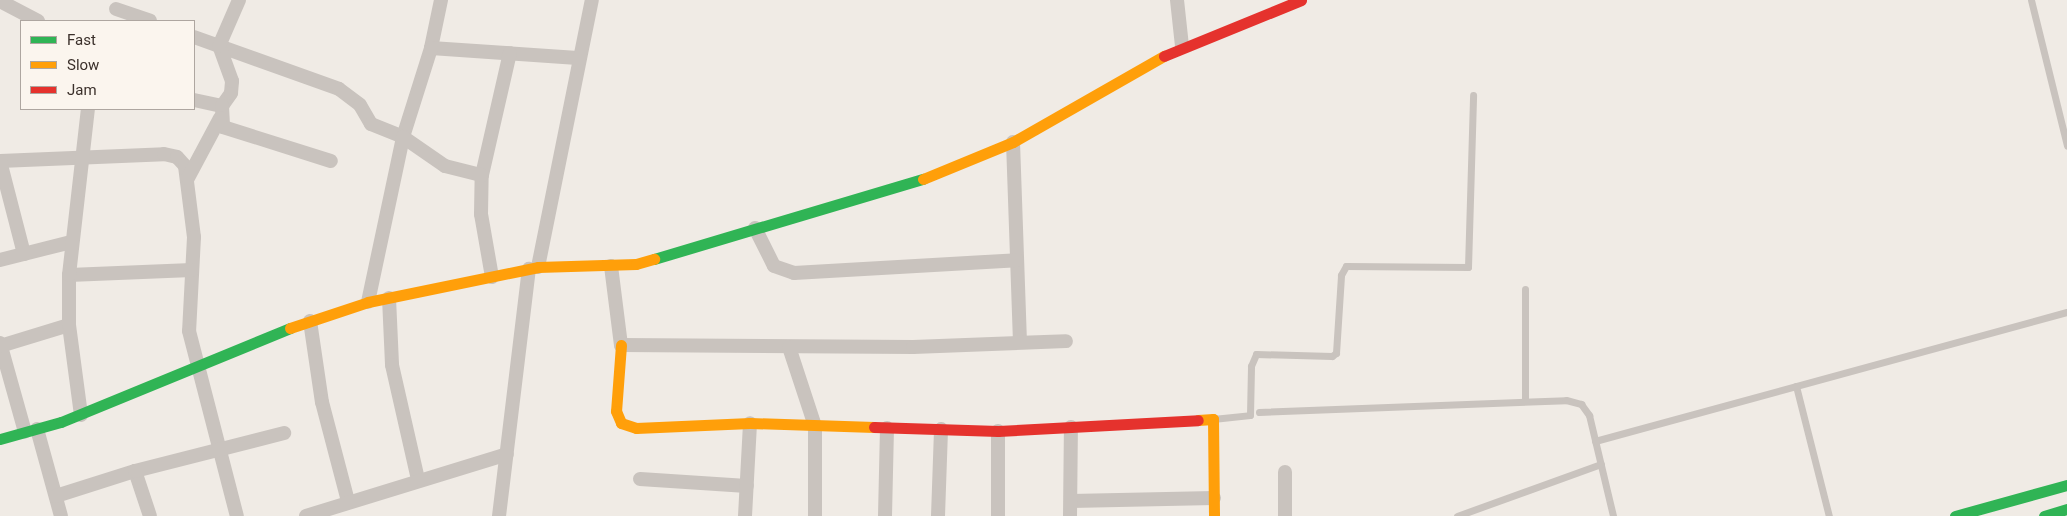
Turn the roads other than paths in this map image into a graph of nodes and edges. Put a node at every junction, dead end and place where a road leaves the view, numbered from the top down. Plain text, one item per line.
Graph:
1 (239, 0) edge
2 (441, 0) edge
3 (592, 0) edge
4 (1177, 0) edge
5 (1302, 0) edge
6 (2030, 0) edge
7 (0, 1) edge
8 (116, 9) dead end
9 (36, 20) edge
10 (147, 20) edge
11 (195, 37) edge
12 (218, 46) junction
13 (1182, 46) junction
14 (431, 48) junction
15 (510, 53) junction
16 (578, 58) junction
17 (1473, 95) dead end
18 (195, 100) edge
19 (88, 110) edge
20 (221, 112) junction
21 (2064, 123) edge
22 (403, 136) junction
23 (1013, 142) junction
24 (2067, 146) edge
25 (82, 160) junction
26 (0, 161) edge
27 (331, 161) dead end
28 (482, 175) junction
29 (188, 178) junction
30 (755, 228) junction
31 (71, 242) junction
32 (24, 254) junction
33 (0, 260) edge
34 (1017, 260) junction
35 (610, 266) junction
36 (533, 268) junction
37 (192, 270) junction
38 (69, 275) junction
39 (492, 277) junction
40 (1525, 289) dead end
41 (389, 298) junction
42 (368, 302) junction
43 (2067, 312) edge
44 (310, 321) junction
45 (69, 325) junction
46 (1066, 341) dead end
47 (1020, 342) junction
48 (0, 345) edge
49 (621, 345) junction
50 (789, 347) junction
51 (196, 370) junction
52 (1796, 386) junction
53 (1525, 401) junction
54 (1259, 412) dead end
55 (81, 415) junction
56 (1213, 419) junction
57 (750, 423) junction
58 (815, 426) junction
59 (1071, 427) junction
60 (887, 428) junction
61 (941, 429) junction
62 (31, 430) junction
63 (998, 431) junction
64 (284, 433) dead end
65 (0, 439) edge
66 (1595, 441) junction
67 (217, 450) junction
68 (507, 454) junction
69 (1601, 464) junction
70 (135, 471) junction
71 (1285, 472) dead end
72 (418, 479) junction
73 (640, 480) dead end
74 (2067, 485) edge
75 (747, 486) junction
76 (56, 496) junction
77 (1214, 498) junction
78 (348, 501) junction
79 (1071, 501) junction
80 (2067, 509) edge
81 (61, 516) edge
82 (150, 516) edge
83 (236, 516) edge
84 (306, 516) edge
85 (499, 516) edge
86 (745, 516) edge
87 (814, 516) edge
88 (885, 516) edge
89 (938, 516) edge
90 (998, 516) edge
91 (1070, 516) edge
92 (1214, 516) edge
93 (1285, 516) edge
94 (1457, 516) edge
95 (1613, 516) edge
96 (1829, 516) edge
97 (1955, 516) edge
98 (2044, 516) edge

1 - 12 street
2 - 14 street
3 - 16 street
4 - 13 street
5 - 13 street
6 - 21 lane
7 - 9 street
8 - 10 street
11 - 12 street
12 - 20 street
12 - 22 street
13 - 23 street
14 - 15 street
14 - 22 street
15 - 16 street
15 - 28 street
16 - 36 street
17 - 56 lane
18 - 20 street
19 - 25 street
20 - 27 street
20 - 29 street
21 - 24 lane
22 - 28 street
22 - 42 street
23 - 30 street
23 - 34 street
25 - 26 street
25 - 29 street
25 - 31 street
26 - 32 street
28 - 39 street
29 - 37 street
30 - 34 street
30 - 35 street
31 - 32 street
31 - 38 street
32 - 33 street
34 - 47 street
35 - 36 street
35 - 49 street
36 - 39 street
36 - 68 street
37 - 38 street
37 - 51 street
38 - 45 street
39 - 41 street
40 - 53 lane
41 - 42 street
41 - 72 street
42 - 44 street
43 - 52 lane
44 - 51 street
44 - 78 street
45 - 48 street
45 - 55 street
46 - 47 street
47 - 50 street
48 - 62 street
49 - 50 street
49 - 57 street
50 - 58 street
51 - 55 street
51 - 67 street
52 - 66 lane
52 - 96 lane
53 - 54 lane
53 - 66 lane
55 - 62 street
56 - 59 street
56 - 77 street
57 - 58 street
57 - 75 street
58 - 60 street
58 - 87 street
59 - 63 street
59 - 79 street
60 - 61 street
60 - 88 street
61 - 63 street
61 - 89 street
62 - 65 street
62 - 76 street
63 - 90 street
64 - 67 street
66 - 69 lane
67 - 70 street
67 - 83 street
68 - 72 street
68 - 85 street
69 - 94 lane
69 - 95 lane
70 - 76 street
70 - 82 street
71 - 93 street
72 - 78 street
73 - 75 street
74 - 97 street
75 - 86 street
76 - 81 street
77 - 79 street
77 - 92 street
78 - 84 street
79 - 91 street
80 - 98 street

